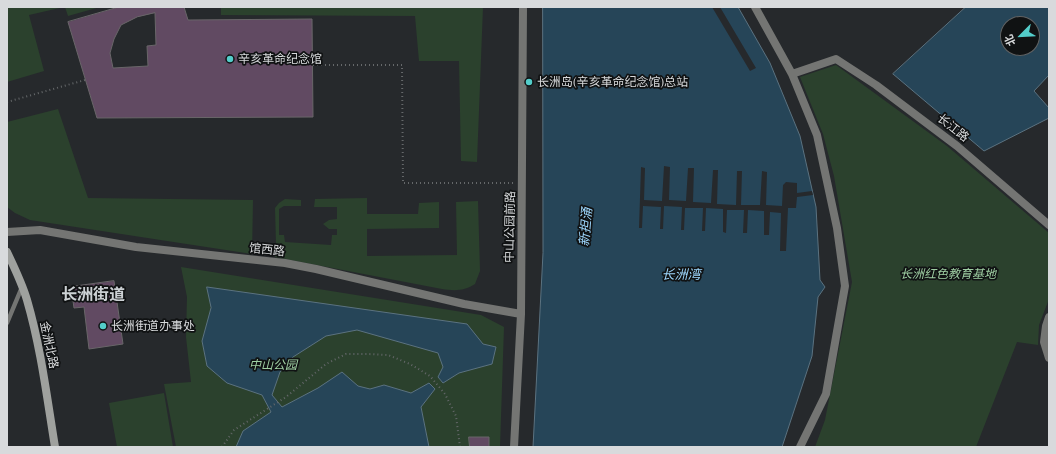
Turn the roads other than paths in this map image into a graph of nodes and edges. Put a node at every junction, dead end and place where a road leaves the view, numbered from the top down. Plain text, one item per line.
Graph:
1 (522, 7) edge
2 (755, 7) edge
3 (792, 74) junction
4 (1049, 225) edge
5 (7, 232) edge
6 (7, 252) edge
7 (22, 287) junction
8 (521, 314) junction
9 (1049, 317) edge
10 (7, 323) edge
11 (1049, 358) edge
12 (55, 447) edge
13 (514, 447) edge
14 (800, 447) edge

1 - 8 street, 中山公园前路
2 - 3 street
3 - 4 street, 长江路
3 - 14 street
5 - 8 street, 馆西路
6 - 7 main road, 金洲北路
7 - 10 lane
7 - 12 main road, 金洲北路
8 - 13 street, 中山公园前路
9 - 11 street

